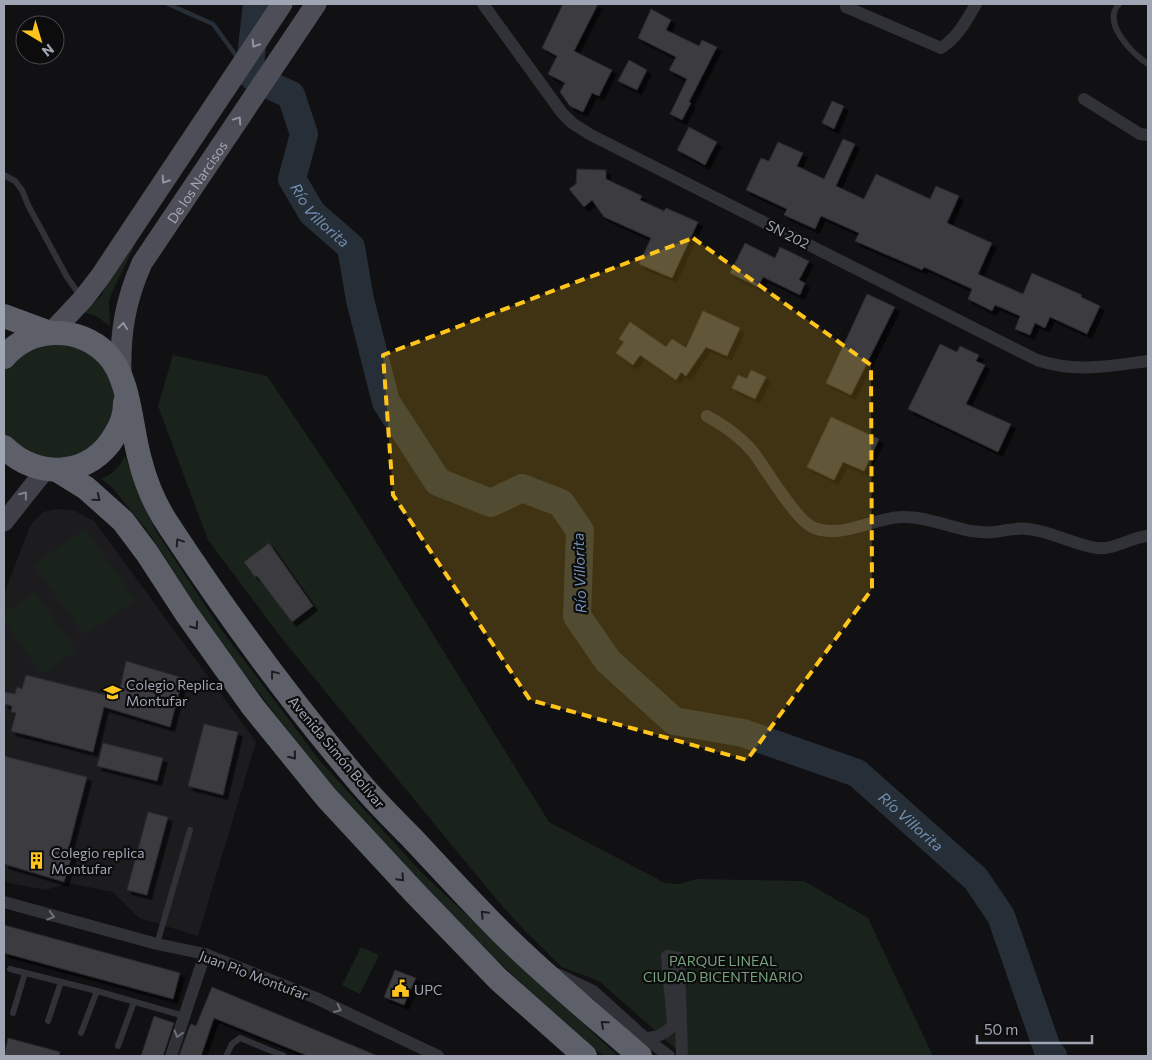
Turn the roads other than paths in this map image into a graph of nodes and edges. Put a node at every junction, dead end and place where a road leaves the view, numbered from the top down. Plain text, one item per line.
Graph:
1 (282, 4) edge
2 (316, 4) edge
3 (483, 4) edge
4 (976, 4) edge
5 (1120, 4) edge
6 (846, 7) dead end
7 (1148, 64) edge
8 (1084, 99) dead end
9 (1148, 135) edge
10 (4, 175) edge
11 (83, 299) junction
12 (4, 316) edge
13 (51, 332) junction
14 (4, 357) edge
15 (1148, 362) edge
16 (122, 380) junction
17 (707, 416) dead end
18 (4, 446) edge
19 (51, 470) junction
20 (4, 522) edge
21 (1148, 536) edge
22 (190, 830) dead end
23 (4, 902) edge
24 (157, 944) junction
25 (205, 954) junction
26 (10, 970) dead end
27 (25, 973) junction
28 (62, 982) junction
29 (97, 991) junction
30 (134, 1002) junction
31 (13, 1013) dead end
32 (184, 1016) junction
33 (48, 1021) dead end
34 (81, 1033) dead end
35 (118, 1046) dead end
36 (643, 1047) edge
37 (269, 1053) edge
38 (171, 1056) edge
39 (226, 1056) edge
40 (284, 1056) edge
41 (438, 1056) edge
42 (585, 1056) edge
43 (669, 1056) edge
44 (682, 1056) edge

1 -> 11 main road, De los Narcisos
16 -> 2 main road, De los Narcisos
3 - 15 street, SN 202
4 - 6 street
5 - 7 lane
8 - 9 street
10 - 11 lane
11 - 13 main road, De los Narcisos
12 - 13 highway, Avenida Simón Bolívar
13 - 14 highway, Avenida Simón Bolívar
13 - 16 highway, Avenida Simón Bolívar
16 - 19 highway
36 -> 16 highway, Avenida Simón Bolívar
17 - 21 street
18 - 19 highway
20 -> 19 street
19 -> 42 highway
22 - 24 lane
23 -> 24 street, Juan Pio Montufar
24 - 25 street, Juan Pio Montufar
25 - 32 street
25 -> 41 street, Juan Pio Montufar
26 - 27 lane
27 - 28 lane
27 - 31 lane
28 - 29 lane
28 - 33 lane
29 - 30 lane
29 - 34 lane
30 - 32 lane
30 - 35 lane
32 -> 38 street
36 - 43 street
36 - 44 street
37 - 39 lane
37 - 40 lane

